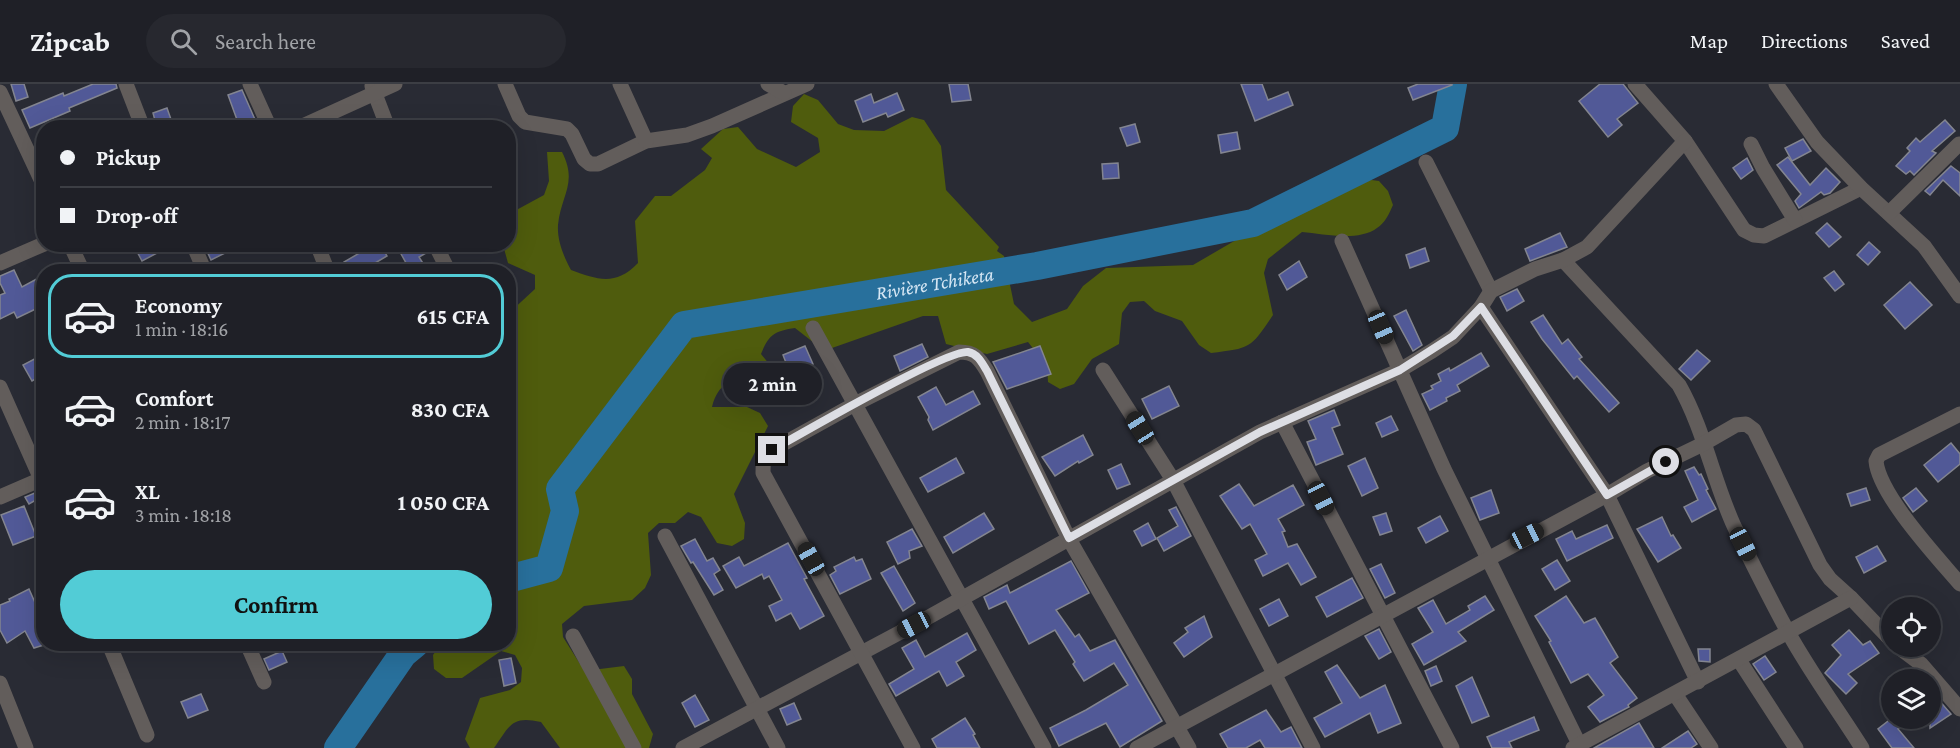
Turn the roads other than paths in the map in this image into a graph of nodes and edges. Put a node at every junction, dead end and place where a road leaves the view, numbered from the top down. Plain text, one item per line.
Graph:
1 (126, 84) edge
2 (250, 84) edge
3 (395, 84) edge
4 (506, 84) edge
5 (620, 84) edge
6 (768, 84) edge
7 (807, 84) edge
8 (1635, 84) edge
9 (1776, 84) edge
10 (373, 89) edge
11 (0, 92) edge
12 (784, 93) junction
13 (140, 120) edge
14 (266, 120) edge
15 (313, 120) edge
16 (385, 120) edge
17 (646, 141) junction
18 (1685, 141) junction
19 (1751, 144) dead end
20 (1959, 144) edge
21 (1426, 162) dead end
22 (36, 169) edge
23 (1861, 188) junction
24 (1889, 213) junction
25 (1795, 220) junction
26 (1342, 241) dead end
27 (36, 247) edge
28 (1563, 260) junction
29 (0, 263) edge
30 (1491, 291) junction
31 (1959, 292) edge
32 (1481, 307) junction
33 (813, 328) dead end
34 (1103, 370) dead end
35 (1400, 370) junction
36 (0, 387) edge
37 (855, 404) junction
38 (1960, 414) edge
39 (1282, 422) junction
40 (1703, 444) junction
41 (36, 466) edge
42 (1173, 480) junction
43 (36, 484) edge
44 (1607, 495) junction
45 (0, 497) edge
46 (665, 536) dead end
47 (1069, 538) junction
48 (1487, 558) junction
49 (1960, 584) edge
50 (963, 598) junction
51 (1851, 598) junction
52 (1382, 615) junction
53 (1881, 629) edge
54 (1788, 631) junction
55 (573, 636) dead end
56 (112, 651) edge
57 (250, 651) edge
58 (861, 653) junction
59 (1912, 657) edge
60 (1739, 660) junction
61 (1273, 673) junction
62 (264, 682) dead end
63 (1698, 682) junction
64 (0, 683) edge
65 (1675, 694) junction
66 (1960, 709) edge
67 (757, 710) junction
68 (1177, 725) junction
69 (147, 735) dead end
70 (1578, 747) edge
71 (26, 748) edge
72 (634, 748) edge
73 (683, 748) edge
74 (778, 748) edge
75 (912, 748) edge
76 (1044, 748) edge
77 (1137, 748) edge
78 (1189, 748) edge
79 (1313, 748) edge
80 (1452, 748) edge
81 (1711, 748) edge
82 (1796, 748) edge
83 (1862, 748) edge

1 - 13 street
2 - 14 street
3 - 10 street
4 - 17 street
5 - 17 street
6 - 12 street
7 - 12 street
8 - 18 street
9 - 23 street
10 - 15 street
10 - 16 street
11 - 22 street
12 - 17 street
18 - 25 street
18 - 28 street
19 - 25 street
20 - 24 street
21 - 30 street
23 - 24 street
23 - 25 street
24 - 31 street
26 - 35 street
27 - 29 street
28 - 30 street
28 - 40 street
30 - 32 street
32 - 35 street
32 - 44 street
33 - 37 street
34 - 42 street
35 - 39 street
35 - 48 street
36 - 41 street
37 - 47 street
37 - 50 street
37 - 58 street
38 - 49 street
39 - 42 street
39 - 52 street
40 - 44 street
40 - 51 street
40 - 54 street
42 - 47 street
42 - 61 street
43 - 45 street
44 - 48 street
44 - 63 street
46 - 67 street
47 - 50 street
47 - 68 street
48 - 52 street
48 - 70 street
50 - 58 street
50 - 76 street
51 - 53 street
51 - 54 street
52 - 61 street
52 - 80 street
54 - 60 street
54 - 83 street
55 - 72 street
56 - 69 street
57 - 62 street
58 - 67 street
58 - 75 street
59 - 66 street
60 - 63 street
60 - 82 street
61 - 68 street
61 - 79 street
63 - 65 street
64 - 71 street
65 - 70 street
65 - 81 street
67 - 73 street
67 - 74 street
68 - 77 street
68 - 78 street

